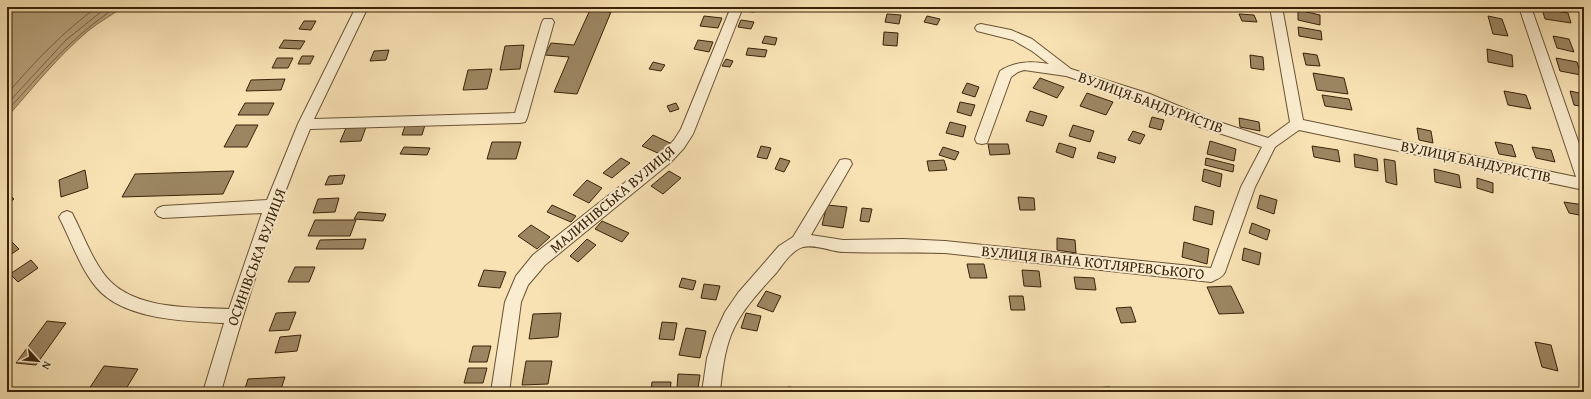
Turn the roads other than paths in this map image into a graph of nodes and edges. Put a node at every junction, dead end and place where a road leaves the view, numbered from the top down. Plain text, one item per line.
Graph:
1 (362, 7) edge
2 (737, 7) edge
3 (1276, 7) edge
4 (1525, 7) edge
5 (548, 22) dead end
6 (981, 28) dead end
7 (1067, 72) junction
8 (305, 124) junction
9 (1297, 124) junction
10 (982, 139) dead end
11 (1270, 144) junction
12 (845, 164) dead end
13 (1584, 179) edge
14 (1584, 184) edge
15 (273, 206) junction
16 (163, 212) dead end
17 (67, 217) dead end
18 (798, 241) junction
19 (234, 316) junction
20 (212, 392) edge
21 (500, 392) edge
22 (711, 392) edge

1 - 8 street, ОСИНІВСЬКА ВУЛИЦЯ
2 - 21 street, МАЛИНІВСЬКА ВУЛИЦЯ
3 - 9 street
4 - 13 street
5 - 8 street
6 - 7 street
7 - 10 street, ВУЛИЦЯ БАНДУРИСТІВ
7 - 11 street, ВУЛИЦЯ БАНДУРИСТІВ
8 - 15 street, ОСИНІВСЬКА ВУЛИЦЯ
9 - 11 street, ВУЛИЦЯ ІВАНА КОТЛЯРЕВСЬКОГО
9 - 14 street, ВУЛИЦЯ БАНДУРИСТІВ
11 - 18 street, ВУЛИЦЯ ІВАНА КОТЛЯРЕВСЬКОГО
12 - 18 street
15 - 16 street
15 - 19 street, ОСИНІВСЬКА ВУЛИЦЯ
17 - 19 street
18 - 22 street
19 - 20 street, ОСИНІВСЬКА ВУЛИЦЯ

